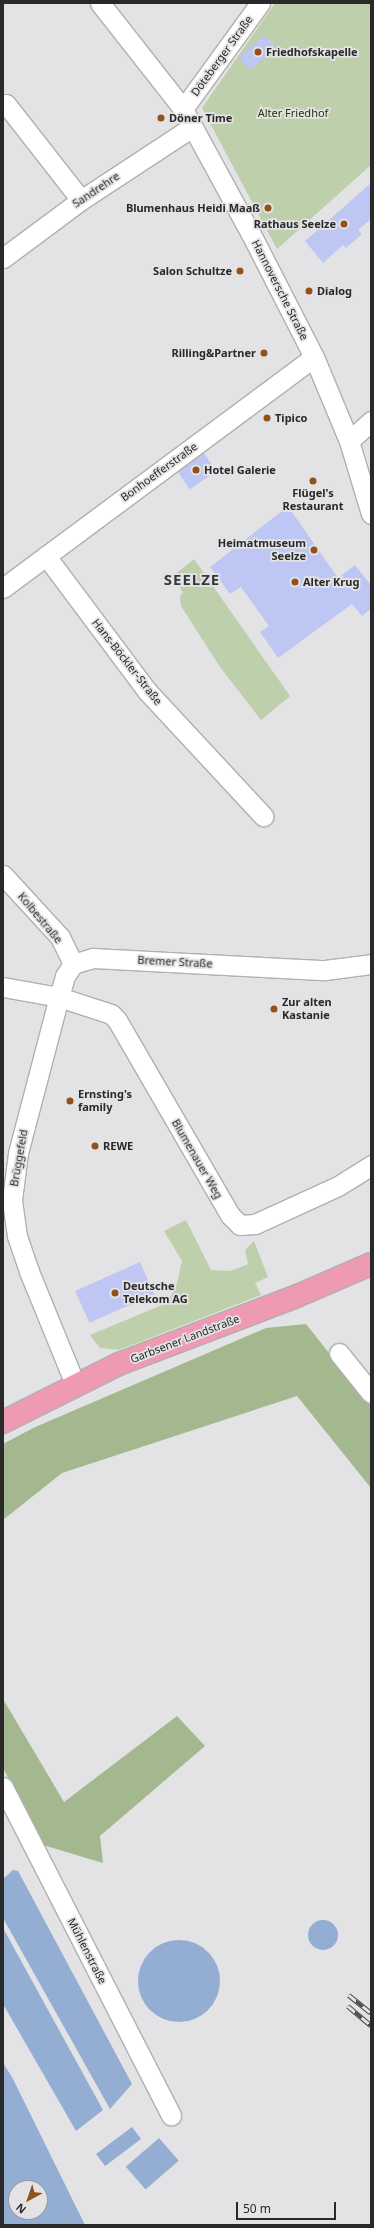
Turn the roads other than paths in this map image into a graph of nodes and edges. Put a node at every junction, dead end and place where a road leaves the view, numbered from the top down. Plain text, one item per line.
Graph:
1 (100, 3) edge
2 (260, 3) edge
3 (6, 104) dead end
4 (183, 109) junction
5 (192, 127) junction
6 (81, 200) junction
7 (3, 258) edge
8 (314, 357) junction
9 (371, 421) edge
10 (349, 441) junction
11 (371, 514) edge
12 (46, 556) junction
13 (3, 588) edge
14 (263, 816) dead end
15 (3, 875) edge
16 (73, 964) junction
17 (371, 964) edge
18 (3, 987) edge
19 (59, 997) junction
20 (371, 1165) edge
21 (371, 1264) edge
22 (339, 1353) dead end
23 (75, 1384) junction
24 (371, 1393) edge
25 (3, 1422) edge
26 (3, 1787) edge
27 (171, 2116) dead end

1 - 4 street, Hannoversche Straße
2 - 4 street, Döteberger Straße
3 - 6 street
4 - 5 street, Hannoversche Straße
5 - 6 street, Sandrehre
5 - 8 street, Hannoversche Straße
6 - 7 street, Sandrehre
8 - 10 street, Hannoversche Straße
8 - 12 street, Bonhoefferstraße
9 - 10 street
10 - 11 street, Hannoversche Straße
12 - 13 street, Bonhoefferstraße
12 - 14 street, Hans-Böckler-Straße
15 - 16 street, Kolbestraße
16 - 17 street, Bremer Straße
16 - 19 street
18 - 19 street
19 - 20 street, Blumenauer Weg
19 - 23 street, Brüggefeld
21 - 23 main road, Garbsener Landstraße
22 - 24 street
23 - 25 main road, Garbsener Landstraße
26 - 27 street, Mühlenstraße

